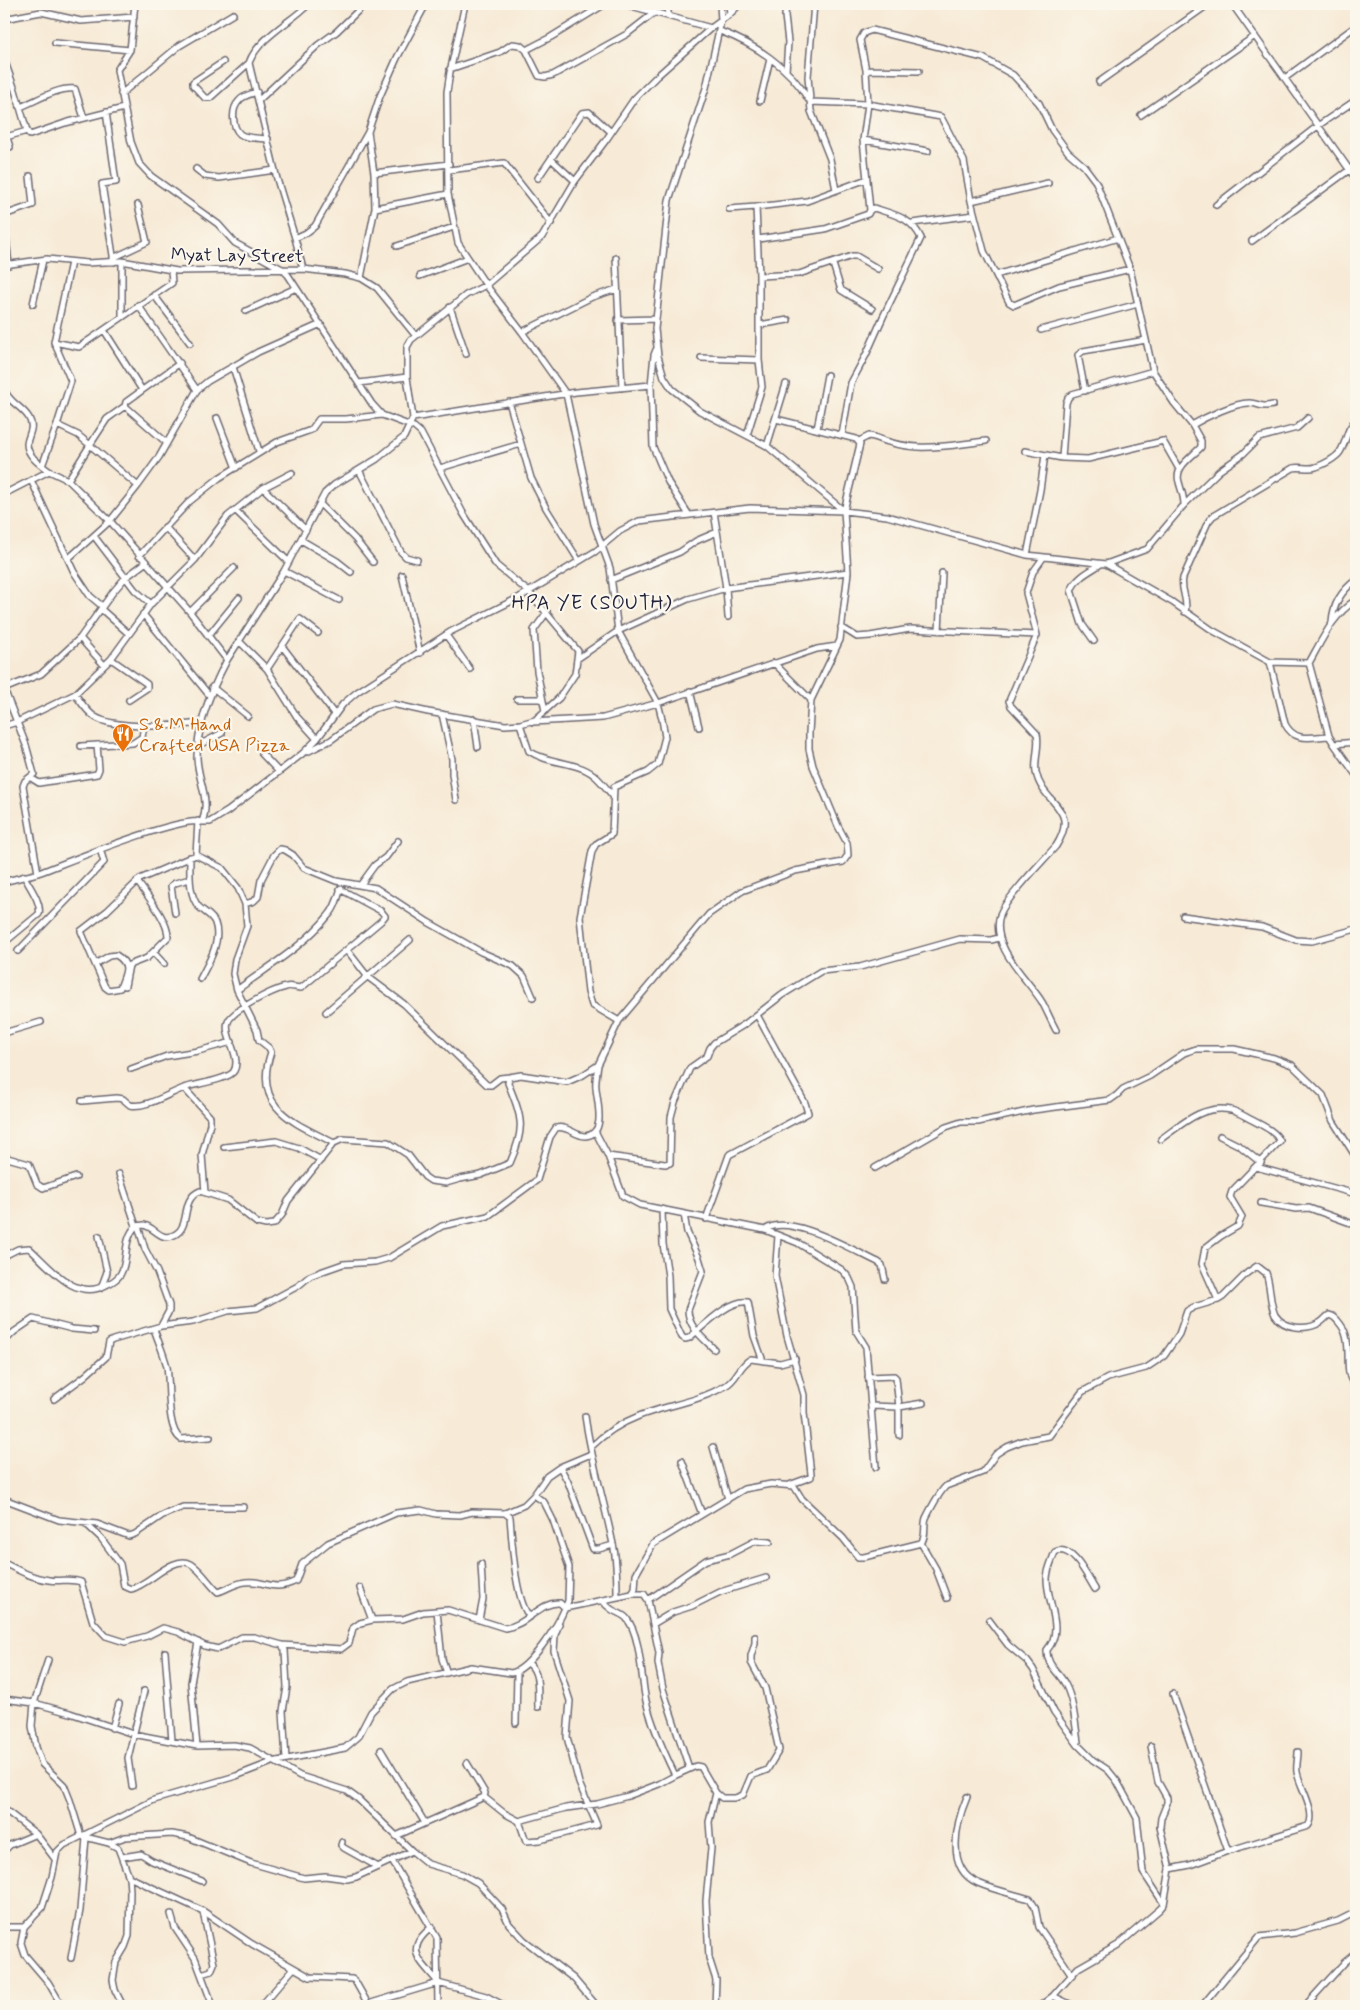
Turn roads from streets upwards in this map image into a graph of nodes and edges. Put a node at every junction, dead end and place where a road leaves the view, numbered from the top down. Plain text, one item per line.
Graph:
1 (135, 4) edge
2 (309, 4) edge
3 (365, 4) edge
4 (426, 4) edge
5 (465, 4) edge
6 (605, 4) edge
7 (624, 4) edge
8 (668, 4) edge
9 (720, 4) edge
10 (729, 4) edge
11 (740, 4) edge
12 (786, 4) edge
13 (814, 4) edge
14 (1209, 4) edge
15 (1232, 4) edge
16 (631, 6) edge
17 (654, 12) junction
18 (233, 14) dead end
19 (730, 14) junction
20 (668, 16) junction
21 (134, 17) junction
22 (4, 19) edge
23 (721, 21) junction
24 (1356, 26) edge
25 (711, 28) junction
26 (720, 30) junction
27 (1255, 36) junction
28 (55, 44) dead end
29 (130, 50) junction
30 (526, 50) junction
31 (4, 59) edge
32 (770, 59) junction
33 (223, 62) dead end
34 (250, 63) junction
35 (450, 69) junction
36 (866, 70) junction
37 (786, 71) junction
38 (919, 71) dead end
39 (1285, 78) junction
40 (1099, 82) dead end
41 (257, 92) junction
42 (121, 94) junction
43 (259, 100) junction
44 (1356, 100) edge
45 (760, 101) dead end
46 (810, 102) junction
47 (868, 104) junction
48 (20, 108) junction
49 (124, 108) junction
50 (106, 112) junction
51 (1141, 115) dead end
52 (84, 118) junction
53 (1318, 125) junction
54 (4, 128) edge
55 (27, 131) junction
56 (368, 132) junction
57 (612, 132) junction
58 (6, 137) junction
59 (268, 139) junction
60 (863, 140) junction
61 (10, 147) dead end
62 (928, 151) dead end
63 (551, 159) junction
64 (449, 164) junction
65 (1356, 165) edge
66 (196, 168) dead end
67 (1350, 169) junction
68 (275, 170) junction
69 (449, 170) junction
70 (374, 173) junction
71 (30, 176) dead end
72 (538, 178) dead end
73 (867, 180) junction
74 (1356, 180) edge
75 (575, 181) junction
76 (1048, 183) dead end
77 (836, 190) junction
78 (448, 194) junction
79 (971, 202) junction
80 (138, 205) dead end
81 (1216, 205) dead end
82 (375, 208) junction
83 (756, 208) junction
84 (729, 209) dead end
85 (870, 210) junction
86 (4, 215) edge
87 (974, 215) junction
88 (4, 219) edge
89 (551, 223) junction
90 (912, 223) junction
91 (454, 227) junction
92 (5, 230) edge
93 (296, 238) junction
94 (758, 238) junction
95 (1118, 238) junction
96 (1252, 242) dead end
97 (397, 246) dead end
98 (468, 258) junction
99 (616, 258) dead end
100 (43, 260) junction
101 (114, 260) junction
102 (72, 262) junction
103 (122, 262) junction
104 (833, 264) junction
105 (7, 265) edge
106 (282, 269) junction
107 (303, 269) junction
108 (878, 269) dead end
109 (1130, 269) junction
110 (171, 270) junction
111 (996, 275) junction
112 (420, 276) dead end
113 (759, 276) junction
114 (361, 278) junction
115 (486, 285) junction
116 (296, 288) junction
117 (617, 289) junction
118 (154, 295) junction
119 (34, 304) dead end
120 (1138, 304) junction
121 (138, 305) junction
122 (450, 307) junction
123 (872, 308) dead end
124 (246, 311) dead end
125 (122, 316) junction
126 (656, 319) junction
127 (618, 320) junction
128 (788, 320) dead end
129 (321, 324) junction
130 (759, 325) junction
131 (104, 330) junction
132 (1041, 330) dead end
133 (522, 332) junction
134 (415, 335) junction
135 (1146, 340) junction
136 (54, 342) junction
137 (190, 343) dead end
138 (657, 347) junction
139 (466, 354) dead end
140 (702, 358) dead end
141 (759, 360) junction
142 (180, 363) junction
143 (232, 367) junction
144 (1153, 372) junction
145 (826, 375) dead end
146 (407, 378) junction
147 (359, 383) junction
148 (786, 384) dead end
149 (651, 385) junction
150 (622, 388) junction
151 (4, 389) edge
152 (142, 390) junction
153 (197, 390) junction
154 (1085, 391) junction
155 (566, 394) junction
156 (509, 402) junction
157 (1273, 405) dead end
158 (125, 406) junction
159 (382, 415) junction
160 (217, 418) dead end
161 (413, 418) junction
162 (776, 418) junction
163 (1308, 418) dead end
164 (1356, 420) edge
165 (57, 425) junction
166 (1192, 425) junction
167 (410, 426) junction
168 (817, 429) junction
169 (747, 434) junction
170 (842, 435) junction
171 (859, 441) junction
172 (986, 441) dead end
173 (167, 443) junction
174 (521, 444) junction
175 (90, 445) junction
176 (768, 446) junction
177 (259, 451) junction
178 (1025, 451) dead end
179 (1044, 455) junction
180 (1062, 458) junction
181 (42, 466) junction
182 (236, 468) junction
183 (440, 468) junction
184 (1179, 469) junction
185 (49, 470) junction
186 (359, 470) junction
187 (292, 473) dead end
188 (31, 480) junction
189 (68, 480) junction
190 (138, 486) junction
191 (263, 488) junction
192 (4, 494) edge
193 (320, 504) junction
194 (1184, 505) junction
195 (235, 510) junction
196 (844, 511) junction
197 (714, 512) junction
198 (689, 514) junction
199 (110, 521) junction
200 (165, 527) junction
201 (306, 530) junction
202 (717, 532) junction
203 (94, 536) junction
204 (301, 540) junction
205 (602, 546) junction
206 (1027, 555) junction
207 (139, 556) junction
208 (69, 558) junction
209 (1043, 558) junction
210 (195, 560) junction
211 (417, 560) dead end
212 (579, 561) junction
213 (289, 562) junction
214 (373, 562) dead end
215 (145, 563) junction
216 (1104, 564) junction
217 (234, 568) dead end
218 (284, 571) junction
219 (351, 572) dead end
220 (848, 572) junction
221 (942, 573) dead end
222 (402, 575) dead end
223 (125, 578) junction
224 (611, 580) junction
225 (1356, 580) edge
226 (726, 588) junction
227 (167, 589) junction
228 (528, 592) junction
229 (238, 598) dead end
230 (339, 600) dead end
231 (1356, 600) edge
232 (150, 604) junction
233 (101, 607) junction
234 (190, 612) junction
235 (547, 612) junction
236 (1185, 612) junction
237 (143, 614) junction
238 (728, 617) dead end
239 (1332, 622) junction
240 (841, 627) junction
241 (618, 631) junction
242 (939, 631) junction
243 (129, 634) junction
244 (318, 634) dead end
245 (446, 635) junction
246 (1037, 635) junction
247 (208, 636) junction
248 (80, 638) junction
249 (239, 641) junction
250 (1094, 641) dead end
251 (282, 646) junction
252 (837, 646) junction
253 (420, 653) junction
254 (110, 658) junction
255 (577, 659) junction
256 (227, 660) junction
257 (1270, 662) junction
258 (1309, 662) junction
259 (774, 663) junction
260 (104, 665) junction
261 (267, 669) junction
262 (470, 669) dead end
263 (212, 687) junction
264 (4, 689) edge
265 (690, 691) junction
266 (75, 694) junction
267 (209, 695) junction
268 (516, 699) dead end
269 (542, 699) junction
270 (129, 700) dead end
271 (811, 700) junction
272 (658, 703) junction
273 (545, 711) junction
274 (442, 714) junction
275 (335, 715) junction
276 (248, 716) dead end
277 (474, 719) junction
278 (17, 722) junction
279 (528, 722) junction
280 (202, 723) junction
281 (520, 724) junction
282 (4, 726) edge
283 (144, 726) junction
284 (699, 727) dead end
285 (222, 733) dead end
286 (1329, 736) junction
287 (317, 739) junction
288 (1356, 742) edge
289 (1334, 744) junction
290 (97, 745) junction
291 (199, 745) junction
292 (81, 746) dead end
293 (478, 747) dead end
294 (262, 754) dead end
295 (302, 754) junction
296 (279, 772) junction
297 (1356, 775) edge
298 (32, 778) junction
299 (613, 796) junction
300 (456, 800) dead end
301 (200, 822) junction
302 (398, 841) dead end
303 (100, 849) junction
304 (193, 856) junction
305 (38, 873) junction
306 (24, 876) junction
307 (190, 879) junction
308 (4, 882) edge
309 (138, 882) junction
310 (342, 883) junction
311 (362, 884) junction
312 (340, 889) junction
313 (245, 904) junction
314 (176, 913) dead end
315 (1183, 916) dead end
316 (1356, 928) edge
317 (999, 938) junction
318 (410, 940) dead end
319 (4, 943) edge
320 (346, 950) junction
321 (18, 951) dead end
322 (153, 952) junction
323 (95, 964) junction
324 (164, 964) dead end
325 (368, 977) junction
326 (200, 979) dead end
327 (125, 986) dead end
328 (238, 990) junction
329 (533, 997) dead end
330 (245, 1005) junction
331 (326, 1012) dead end
332 (757, 1015) junction
333 (41, 1022) dead end
334 (619, 1022) junction
335 (1056, 1030) dead end
336 (4, 1033) edge
337 (232, 1042) junction
338 (598, 1065) junction
339 (131, 1069) dead end
340 (508, 1077) junction
341 (184, 1088) junction
342 (82, 1101) dead end
343 (595, 1131) junction
344 (1220, 1136) dead end
345 (1161, 1139) dead end
346 (334, 1143) junction
347 (224, 1147) dead end
348 (608, 1156) junction
349 (1356, 1157) edge
350 (4, 1158) edge
351 (321, 1160) junction
352 (1261, 1162) junction
353 (1256, 1167) junction
354 (875, 1168) dead end
355 (119, 1174) dead end
356 (76, 1177) dead end
357 (205, 1192) junction
358 (1356, 1194) edge
359 (1261, 1203) dead end
360 (662, 1210) junction
361 (684, 1214) junction
362 (706, 1219) junction
363 (1356, 1225) edge
364 (137, 1226) junction
365 (765, 1230) junction
366 (99, 1236) dead end
367 (778, 1236) junction
368 (4, 1256) edge
369 (885, 1279) dead end
370 (100, 1288) junction
371 (1218, 1300) junction
372 (161, 1326) junction
373 (154, 1329) junction
374 (94, 1332) dead end
375 (697, 1332) junction
376 (4, 1342) edge
377 (714, 1349) dead end
378 (795, 1359) junction
379 (763, 1361) junction
380 (868, 1377) junction
381 (1356, 1385) edge
382 (54, 1399) dead end
383 (923, 1403) dead end
384 (871, 1406) junction
385 (899, 1407) junction
386 (585, 1416) dead end
387 (899, 1435) dead end
388 (210, 1437) dead end
389 (591, 1447) junction
390 (713, 1447) dead end
391 (591, 1454) junction
392 (682, 1461) dead end
393 (876, 1466) dead end
394 (560, 1467) junction
395 (789, 1485) junction
396 (534, 1495) junction
397 (4, 1499) edge
398 (728, 1499) junction
399 (242, 1507) dead end
400 (505, 1513) junction
401 (702, 1514) junction
402 (85, 1523) junction
403 (770, 1542) dead end
404 (921, 1543) junction
405 (613, 1544) junction
406 (4, 1563) edge
407 (481, 1564) dead end
408 (766, 1578) dead end
409 (360, 1588) dead end
410 (1095, 1589) dead end
411 (632, 1594) junction
412 (617, 1597) junction
413 (947, 1598) dead end
414 (648, 1600) junction
415 (603, 1601) junction
416 (565, 1608) junction
417 (438, 1611) junction
418 (530, 1617) junction
419 (560, 1618) junction
420 (372, 1620) junction
421 (479, 1620) junction
422 (989, 1620) dead end
423 (653, 1624) junction
424 (755, 1637) dead end
425 (198, 1642) junction
426 (282, 1645) junction
427 (164, 1652) dead end
428 (48, 1660) dead end
429 (528, 1663) junction
430 (517, 1672) junction
431 (446, 1673) junction
432 (144, 1691) dead end
433 (1173, 1694) dead end
434 (4, 1699) edge
435 (34, 1703) junction
436 (119, 1704) dead end
437 (538, 1707) dead end
438 (516, 1723) dead end
439 (112, 1728) junction
440 (132, 1734) junction
441 (172, 1741) junction
442 (1078, 1745) junction
443 (197, 1746) junction
444 (1151, 1746) dead end
445 (381, 1750) dead end
446 (1298, 1752) dead end
447 (286, 1759) junction
448 (272, 1762) junction
449 (467, 1763) dead end
450 (689, 1768) junction
451 (676, 1775) junction
452 (132, 1786) dead end
453 (716, 1793) junction
454 (484, 1797) junction
455 (967, 1797) dead end
456 (587, 1805) junction
457 (4, 1809) edge
458 (519, 1822) junction
459 (425, 1823) junction
460 (36, 1834) junction
461 (396, 1836) junction
462 (84, 1837) junction
463 (342, 1842) dead end
464 (109, 1843) junction
465 (1228, 1850) junction
466 (4, 1851) edge
467 (412, 1852) junction
468 (122, 1857) junction
469 (55, 1859) junction
470 (392, 1861) junction
471 (378, 1867) junction
472 (1170, 1868) junction
473 (129, 1877) junction
474 (202, 1881) dead end
475 (1164, 1904) junction
476 (203, 1911) junction
477 (1356, 1912) edge
478 (171, 1914) dead end
479 (4, 1927) edge
480 (432, 1927) junction
481 (24, 1928) junction
482 (1356, 1953) edge
483 (72, 1958) dead end
484 (294, 1968) junction
485 (201, 1974) junction
486 (1072, 1975) junction
487 (438, 1983) junction
488 (1053, 1996) junction
489 (369, 2005) edge
490 (62, 2006) edge
491 (123, 2006) edge
492 (212, 2006) edge
493 (262, 2006) edge
494 (438, 2006) edge
495 (505, 2006) edge
496 (596, 2006) edge
497 (715, 2006) edge
498 (1040, 2006) edge
499 (1074, 2006) edge
500 (1202, 2006) edge
501 (1305, 2006) edge

1 - 21 street
2 - 34 street
3 - 43 street
4 - 56 street
5 - 35 street
6 - 30 street
7 - 16 street
8 - 20 street
9 - 23 street
10 - 19 street
11 - 19 street
12 - 37 street
13 - 46 street
14 - 40 street
15 - 27 street
16 - 17 street
17 - 20 street
17 - 30 street
18 - 42 street
19 - 23 street
20 - 25 street
21 - 22 street
21 - 29 street
23 - 25 street
23 - 26 street
24 - 39 street
25 - 57 street
26 - 32 street
26 - 126 street
27 - 39 street
27 - 51 street
28 - 29 street
29 - 42 street
30 - 35 street
31 - 48 street
32 - 37 street
32 - 45 street
33 - 34 street
34 - 41 street
35 - 64 street
36 - 38 street
36 - 47 street
36 - 95 street
37 - 46 street
39 - 53 street
41 - 43 street
41 - 59 street
42 - 49 street
43 - 59 street
44 - 53 street
46 - 47 street
46 - 77 street
47 - 60 street
47 - 79 street
48 - 52 street
48 - 55 street
49 - 50 street
49 - 106 street
50 - 52 street
50 - 101 street
52 - 55 street
53 - 67 street
53 - 81 street
54 - 58 street
55 - 58 street
56 - 70 street
56 - 93 street
57 - 63 street
57 - 75 street
58 - 61 street
59 - 68 street
60 - 62 street
60 - 73 street
63 - 72 street
63 - 75 street
64 - 69 street
64 - 70 street
65 - 67 street
66 - 68 street
67 - 74 street
67 - 96 street
68 - 93 street
69 - 78 street
69 - 89 street
70 - 82 street
71 - 86 street
73 - 77 street
73 - 85 street
75 - 89 street
76 - 79 street
77 - 83 street
78 - 82 street
78 - 91 street
79 - 87 street
80 - 101 street
82 - 114 street
83 - 84 street
83 - 94 street
85 - 90 street
85 - 94 street
87 - 90 street
87 - 111 street
88 - 92 street
89 - 115 street
90 - 170 street
91 - 97 street
91 - 98 street
92 - 105 street
93 - 107 street
94 - 113 street
95 - 109 street
95 - 111 street
98 - 112 street
98 - 115 street
99 - 117 street
100 - 102 street, Myat Lay Street
100 - 105 street, Myat Lay Street
100 - 119 street
101 - 102 street, Myat Lay Street
101 - 103 street, Myat Lay Street
102 - 136 street
103 - 110 street, Myat Lay Street
103 - 125 street
104 - 108 street
104 - 113 street
104 - 123 street
106 - 107 street, Myat Lay Street
106 - 110 street, Myat Lay Street
106 - 116 street
107 - 114 street, Myat Lay Street
109 - 111 street
109 - 120 street
110 - 118 street
113 - 130 street
114 - 134 street, Myat Lay Street
115 - 122 street
115 - 133 street
116 - 124 street
116 - 129 street
117 - 127 street
117 - 133 street
118 - 121 street
118 - 137 street
120 - 132 street
120 - 135 street
121 - 125 street
121 - 142 street
122 - 134 street
122 - 139 street
125 - 131 street
126 - 127 street
126 - 138 street
127 - 150 street
128 - 130 street
129 - 143 street
129 - 147 street
130 - 141 street
131 - 136 street
131 - 152 street
133 - 155 street
134 - 146 street
135 - 144 street
135 - 154 street
136 - 165 street
138 - 149 street
138 - 169 street
140 - 141 street
141 - 169 street
142 - 152 street
142 - 153 street
143 - 153 street
143 - 177 street
144 - 154 street
144 - 166 street
145 - 168 street
146 - 147 street
146 - 161 street
147 - 159 street
148 - 162 street
149 - 150 street
149 - 198 street
150 - 155 street
151 - 181 street
152 - 158 street
153 - 173 street
154 - 180 street
155 - 156 street
155 - 205 street
156 - 161 street
156 - 174 street
157 - 166 street
158 - 173 street
158 - 175 street
159 - 167 street
159 - 177 street
160 - 182 street
161 - 167 street
162 - 168 street
162 - 176 street
163 - 194 street
164 - 236 street
165 - 175 street
165 - 181 street
166 - 184 street
167 - 183 street
167 - 186 street
168 - 170 street
169 - 176 street
170 - 171 street
171 - 172 street
171 - 196 street
173 - 190 street
174 - 183 street
174 - 212 street
175 - 189 street
175 - 190 street
176 - 196 street
177 - 182 street
178 - 179 street
179 - 180 street
179 - 206 street
180 - 184 street
181 - 185 street
182 - 200 street
183 - 228 street
184 - 194 street
185 - 188 street
185 - 189 street
186 - 193 street
186 - 211 street
187 - 191 street
188 - 192 street
188 - 208 street
189 - 199 street
190 - 199 street
191 - 195 street
191 - 201 street
193 - 201 street
193 - 214 street
194 - 216 street
195 - 210 street
195 - 213 street
196 - 197 street
196 - 206 street
196 - 220 street
197 - 198 street
197 - 202 street
198 - 205 street
199 - 203 street
199 - 207 street
200 - 207 street
200 - 210 street
201 - 204 street
202 - 224 street
202 - 226 street
203 - 208 street
203 - 223 street
204 - 213 street
204 - 219 street
205 - 212 street
205 - 224 street
206 - 209 street
207 - 215 street
208 - 233 street
209 - 216 street
209 - 246 street
210 - 227 street
212 - 228 street
213 - 218 street
215 - 223 street
215 - 227 street
216 - 236 street
216 - 250 street
217 - 234 street
218 - 230 street
218 - 249 street
220 - 226 street
220 - 240 street
221 - 242 street
222 - 253 street
223 - 232 street
223 - 233 street
224 - 241 street
225 - 239 street
226 - 238 street
226 - 241 street
227 - 232 street
227 - 234 street
228 - 235 street
228 - 245 street
229 - 247 street
231 - 239 street
232 - 237 street
233 - 243 street
233 - 248 street
234 - 247 street
235 - 255 street
235 - 269 street
236 - 257 street
237 - 243 street
237 - 267 street
239 - 258 street
240 - 242 street
240 - 252 street
241 - 255 street
241 - 272 street
242 - 246 street
243 - 254 street
244 - 251 street
245 - 253 street
245 - 262 street
246 - 317 street
247 - 256 street
248 - 260 street
248 - 264 street
249 - 256 street
249 - 261 street
251 - 261 street
251 - 275 street
252 - 259 street
252 - 271 street
253 - 275 street
254 - 260 street
254 - 270 street
255 - 273 street
256 - 263 street
257 - 258 street
257 - 286 street
258 - 286 street
259 - 265 street
259 - 271 street
260 - 266 street
261 - 287 street
263 - 267 street
263 - 276 street
264 - 278 street
265 - 272 street
265 - 284 street
266 - 278 street
266 - 283 street
267 - 280 street
268 - 269 street
269 - 273 street
271 - 334 street
272 - 279 street
272 - 299 street
273 - 279 street
274 - 277 street
274 - 295 street
274 - 300 street
275 - 287 street
277 - 281 street
277 - 293 street
278 - 282 street
278 - 298 street
279 - 281 street
280 - 283 street
280 - 291 street
281 - 299 street
283 - 290 street
285 - 291 street
286 - 289 street
287 - 295 street
288 - 289 street
289 - 297 street
290 - 292 street
290 - 298 street
291 - 301 street
294 - 296 street
295 - 296 street
296 - 301 street
298 - 305 street
299 - 334 street
301 - 303 street
301 - 304 street
302 - 311 street
303 - 305 street
303 - 321 street
304 - 307 street
304 - 309 street
304 - 313 street
305 - 306 street
306 - 308 street
306 - 319 street
307 - 314 street
307 - 326 street
309 - 322 street
309 - 323 street
310 - 311 street
310 - 312 street
310 - 313 street
311 - 329 street
312 - 320 street
312 - 328 street
313 - 328 street
315 - 316 street
317 - 332 street
317 - 335 street
318 - 325 street
320 - 325 street
320 - 330 street
322 - 324 street
322 - 327 street
323 - 323 street
325 - 331 street
325 - 340 street
328 - 330 street
330 - 337 street
330 - 346 street
332 - 348 street
332 - 362 street
333 - 336 street
334 - 338 street
337 - 339 street
337 - 341 street
338 - 340 street
338 - 343 street
340 - 346 street
341 - 342 street
341 - 357 street
343 - 348 street
343 - 372 street
344 - 352 street
345 - 352 street
346 - 351 street
347 - 351 street
348 - 360 street
349 - 354 street
350 - 356 street
351 - 357 street
352 - 353 street
353 - 358 street
353 - 371 street
355 - 364 street
357 - 364 street
359 - 363 street
360 - 361 street
360 - 375 street
361 - 362 street
361 - 375 street
362 - 365 street
364 - 370 street
364 - 372 street
365 - 367 street
365 - 369 street
366 - 370 street
367 - 378 street
367 - 380 street
368 - 370 street
371 - 381 street
371 - 404 street
372 - 373 street
373 - 382 street
373 - 388 street
374 - 376 street
375 - 377 street
375 - 379 street
378 - 379 street
378 - 395 street
379 - 389 street
380 - 384 street
380 - 385 street
383 - 385 street
384 - 385 street
384 - 393 street
385 - 387 street
386 - 389 street
389 - 391 street
390 - 398 street
391 - 394 street
391 - 405 street
392 - 401 street
394 - 396 street
394 - 405 street
395 - 398 street
395 - 404 street
396 - 400 street
396 - 416 street
397 - 402 street
398 - 401 street
399 - 402 street
400 - 402 street
400 - 418 street
401 - 411 street
403 - 414 street
404 - 413 street
405 - 412 street
406 - 425 street
407 - 421 street
408 - 423 street
409 - 420 street
410 - 442 street
411 - 412 street
411 - 414 street
412 - 415 street
414 - 423 street
415 - 416 street
415 - 451 street
416 - 418 street
416 - 419 street
417 - 420 street
417 - 421 street
417 - 431 street
418 - 421 street
419 - 429 street
419 - 456 street
420 - 426 street
422 - 442 street
423 - 450 street
424 - 453 street
425 - 426 street
425 - 443 street
426 - 447 street
427 - 441 street
428 - 435 street
429 - 430 street
429 - 437 street
430 - 431 street
430 - 438 street
431 - 447 street
432 - 440 street
433 - 465 street
434 - 435 street
435 - 439 street
435 - 462 street
436 - 439 street
439 - 440 street
440 - 441 street
440 - 452 street
441 - 443 street
442 - 475 street
443 - 448 street
444 - 472 street
445 - 459 street
446 - 465 street
447 - 448 street
448 - 461 street
448 - 462 street
449 - 454 street
450 - 451 street
450 - 453 street
451 - 456 street
453 - 497 street
454 - 458 street
454 - 459 street
455 - 486 street
456 - 458 street
456 - 458 street
457 - 460 street
459 - 461 street
460 - 466 street
460 - 469 street
461 - 467 street
462 - 464 street
462 - 469 street
462 - 483 street
463 - 471 street
464 - 468 street
464 - 471 street
465 - 472 street
467 - 470 street
467 - 496 street
468 - 473 street
468 - 474 street
469 - 481 street
470 - 471 street
470 - 480 street
472 - 475 street
473 - 476 street
473 - 491 street
475 - 486 street
476 - 484 street
476 - 485 street
477 - 500 street
478 - 485 street
479 - 481 street
480 - 487 street
480 - 487 street
481 - 490 street
482 - 501 street
484 - 489 street
484 - 493 street
485 - 492 street
486 - 488 street
487 - 489 street
487 - 494 street
487 - 495 street
488 - 498 street
488 - 499 street

